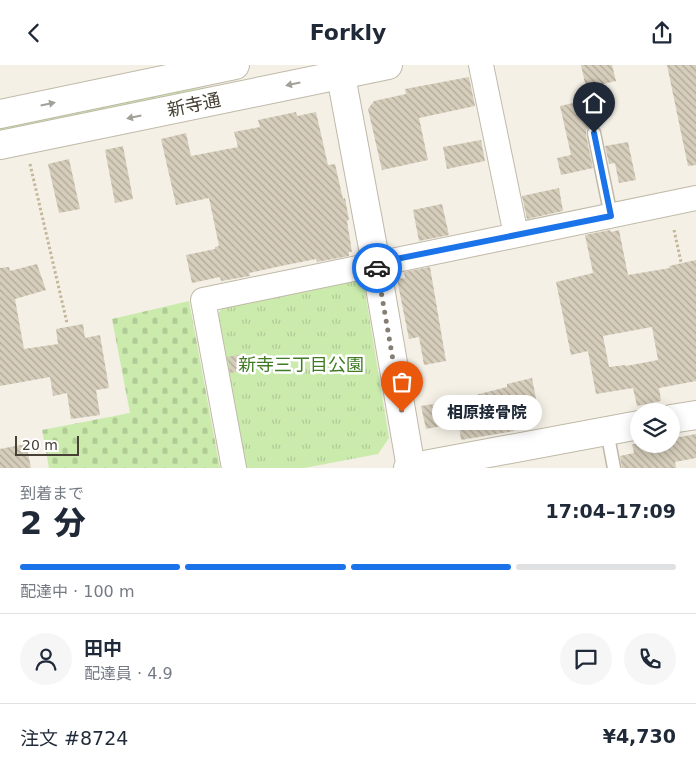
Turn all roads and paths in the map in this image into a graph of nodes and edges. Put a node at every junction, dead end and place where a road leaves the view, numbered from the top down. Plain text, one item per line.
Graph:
1 (235, 65) edge
2 (388, 65) edge
3 (481, 65) edge
4 (340, 70) edge
5 (0, 113) edge
6 (594, 133) dead end
7 (0, 145) edge
8 (29, 161) dead end
9 (696, 198) edge
10 (611, 216) junction
11 (674, 230) dead end
12 (516, 235) junction
13 (681, 262) dead end
14 (376, 263) junction
15 (67, 323) dead end
16 (696, 415) edge
17 (680, 418) edge
18 (630, 427) edge
19 (607, 431) junction
20 (234, 468) edge
21 (408, 468) edge
22 (411, 468) edge
23 (614, 468) edge

5 -> 1 street, 新寺通
2 - 4 street, 新寺通
3 - 12 street
4 -> 7 street, 新寺通
4 - 14 street
6 - 10 lane
8 - 15 path
9 - 10 street
10 - 12 street
11 - 13 path
12 - 14 street
14 - 20 street
14 - 22 street
16 - 17 street
18 - 19 street
19 - 22 street
19 - 23 lane
21 - 22 street

